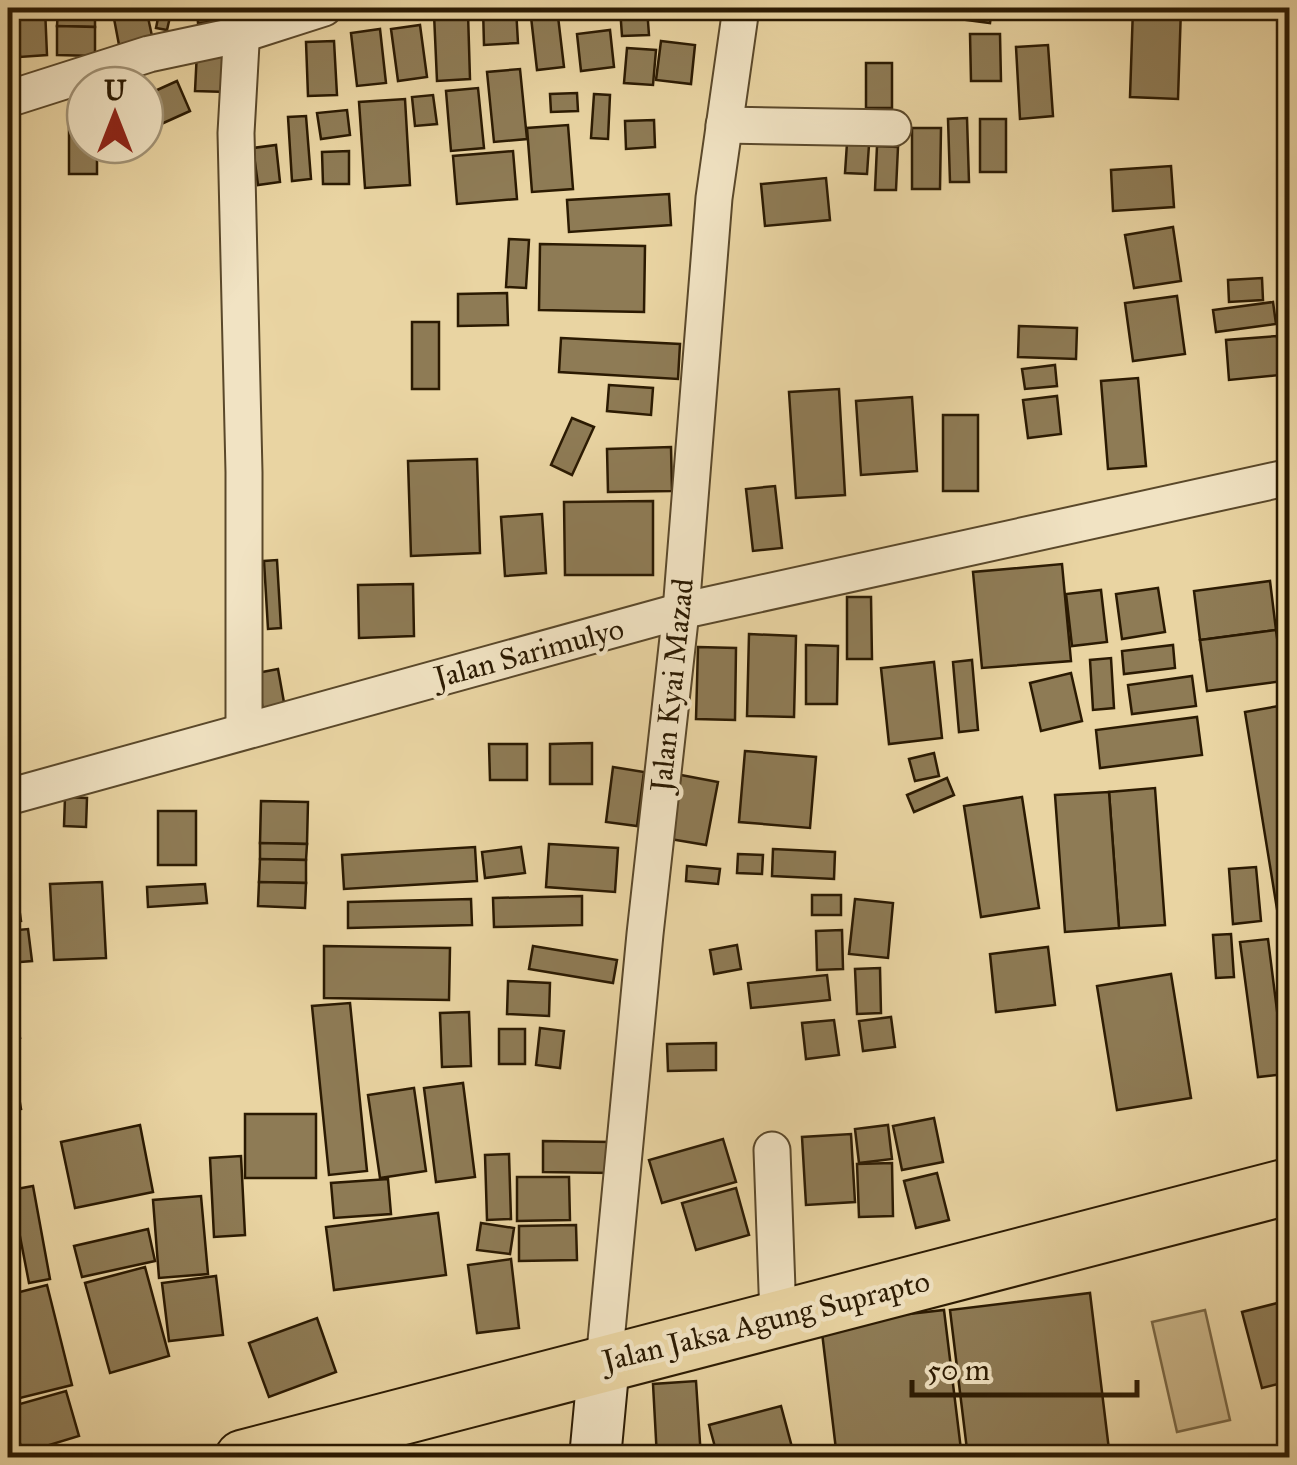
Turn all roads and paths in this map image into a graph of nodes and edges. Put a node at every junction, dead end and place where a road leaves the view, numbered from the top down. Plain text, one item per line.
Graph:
1 (324, 8) edge
2 (742, 8) edge
3 (243, 21) edge
4 (8, 99) edge
5 (724, 125) junction
6 (892, 128) dead end
7 (1290, 477) edge
8 (682, 612) junction
9 (244, 732) junction
10 (8, 797) edge
11 (772, 1150) dead end
12 (1290, 1186) edge
13 (778, 1318) junction
14 (604, 1362) junction
15 (244, 1458) edge
16 (596, 1458) edge

1 - 3 street
2 - 5 street, Jalan Kyai Mazad
3 - 4 street
3 - 9 street
5 - 6 street
5 - 8 street, Jalan Kyai Mazad
7 - 8 street, Jalan Sarimulyo
8 - 9 street, Jalan Sarimulyo
8 - 14 street, Jalan Kyai Mazad
9 - 10 street, Jalan Sarimulyo
11 - 13 street
12 - 13 main road, Jalan Jaksa Agung Suprapto
13 - 14 main road, Jalan Jaksa Agung Suprapto
14 - 15 main road, Jalan Jaksa Agung Suprapto
14 - 16 main road

